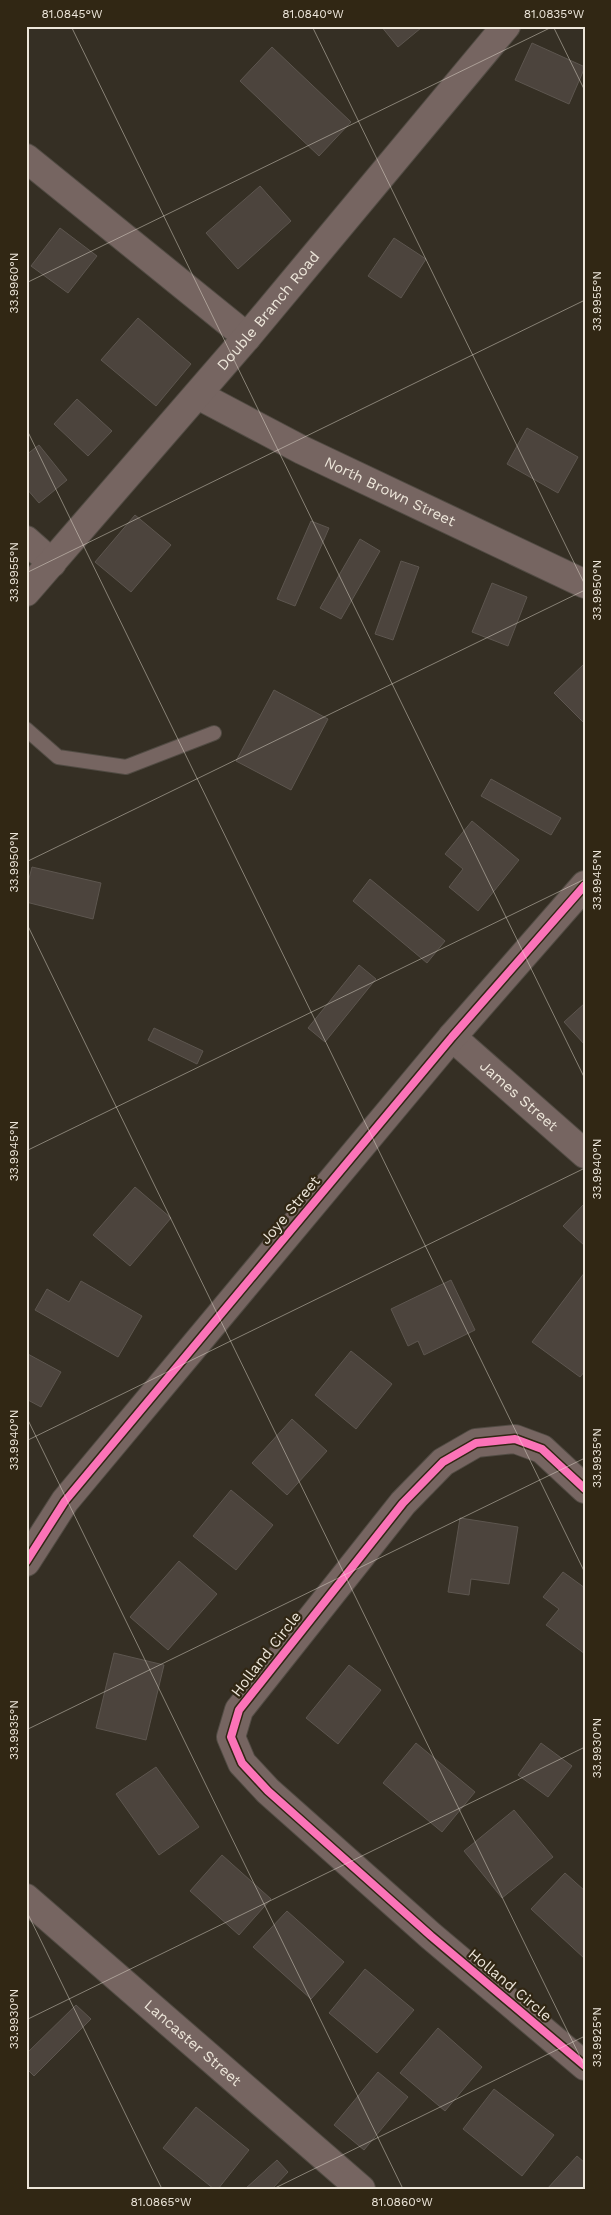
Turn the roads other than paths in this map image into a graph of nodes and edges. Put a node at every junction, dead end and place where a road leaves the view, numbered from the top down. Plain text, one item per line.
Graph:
1 (506, 26) edge
2 (26, 158) edge
3 (248, 337) junction
4 (198, 395) junction
5 (26, 540) edge
6 (52, 563) junction
7 (585, 584) edge
8 (26, 592) edge
9 (26, 729) edge
10 (214, 733) dead end
11 (585, 885) edge
12 (452, 1037) junction
13 (585, 1154) edge
14 (585, 1489) edge
15 (26, 1562) edge
16 (26, 1898) edge
17 (585, 2066) edge
18 (361, 2189) edge

1 - 3 street, Double Branch Road
2 - 3 street
3 - 4 street, Double Branch Road
4 - 6 street, Double Branch Road
4 - 7 street, North Brown Street
5 - 6 street
6 - 8 street, Double Branch Road
9 - 10 lane
11 - 12 street, Joye Street
12 - 13 street, James Street
12 - 15 street, Joye Street
14 - 17 street, Holland Circle
16 - 18 street, Lancaster Street

